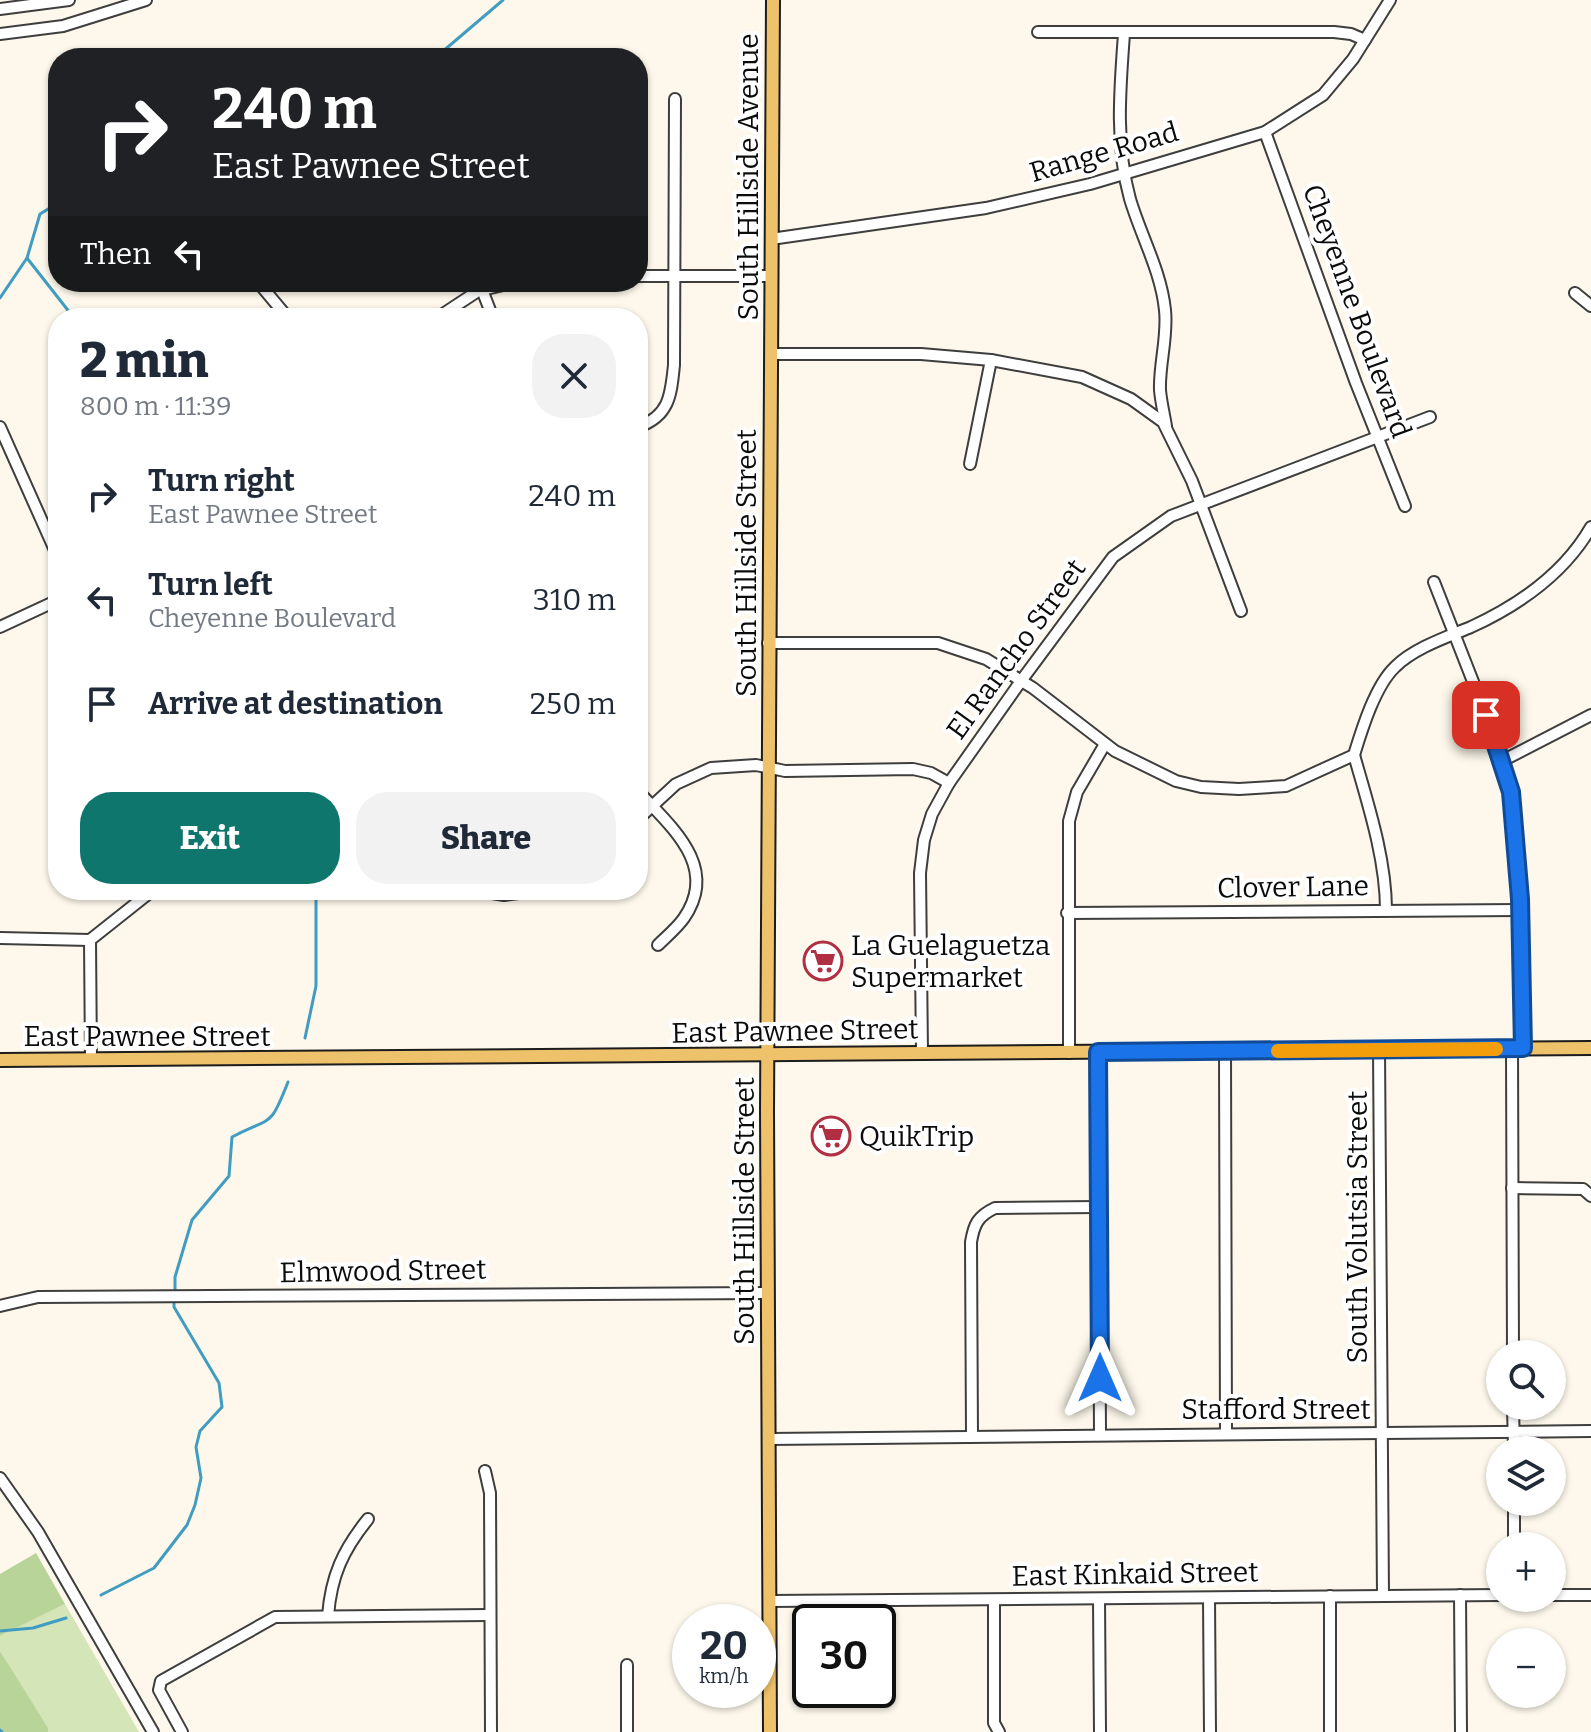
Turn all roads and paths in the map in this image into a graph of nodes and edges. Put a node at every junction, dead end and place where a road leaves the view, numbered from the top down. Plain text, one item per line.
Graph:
1 (69, 0) edge
2 (146, 0) edge
3 (773, 0) edge
4 (1390, 0) edge
5 (0, 9) edge
6 (1038, 32) dead end
7 (0, 34) edge
8 (1124, 34) junction
9 (1365, 40) junction
10 (675, 99) dead end
11 (1265, 132) junction
12 (1125, 173) junction
13 (771, 239) junction
14 (648, 276) edge
15 (674, 276) junction
16 (771, 276) junction
17 (266, 292) edge
18 (472, 292) edge
19 (1575, 293) dead end
20 (1591, 306) edge
21 (280, 308) edge
22 (450, 308) edge
23 (771, 354) junction
24 (991, 360) junction
25 (1430, 417) dead end
26 (648, 422) edge
27 (0, 427) edge
28 (1167, 428) junction
29 (1378, 437) junction
30 (970, 464) dead end
31 (1201, 504) junction
32 (1405, 506) dead end
33 (1591, 527) edge
34 (48, 535) edge
35 (1434, 582) dead end
36 (48, 605) edge
37 (1241, 611) dead end
38 (0, 627) edge
39 (1453, 634) junction
40 (768, 643) junction
41 (1021, 681) junction
42 (1591, 715) edge
43 (1105, 744) junction
44 (1354, 755) junction
45 (1502, 761) junction
46 (770, 768) junction
47 (949, 783) junction
48 (648, 802) edge
49 (652, 806) junction
50 (648, 810) edge
51 (140, 900) edge
52 (1386, 910) junction
53 (1520, 910) junction
54 (1067, 913) junction
55 (0, 938) edge
56 (90, 940) junction
57 (658, 945) dead end
58 (1517, 1048) junction
59 (1591, 1048) edge
60 (1379, 1050) junction
61 (1225, 1051) junction
62 (1098, 1052) junction
63 (922, 1053) junction
64 (1069, 1053) junction
65 (769, 1056) junction
66 (0, 1060) edge
67 (91, 1060) junction
68 (1512, 1188) junction
69 (1591, 1196) edge
70 (1098, 1207) junction
71 (768, 1293) junction
72 (0, 1306) edge
73 (1513, 1340) edge
74 (1513, 1420) edge
75 (1591, 1431) edge
76 (1513, 1432) junction
77 (1382, 1433) junction
78 (1226, 1434) junction
79 (1100, 1435) junction
80 (972, 1436) junction
81 (1513, 1436) edge
82 (769, 1439) junction
83 (485, 1471) dead end
84 (0, 1478) edge
85 (368, 1519) dead end
86 (1460, 1595) junction
87 (1486, 1595) edge
88 (1566, 1595) edge
89 (1591, 1595) edge
90 (1330, 1596) junction
91 (1383, 1596) junction
92 (1209, 1598) junction
93 (1099, 1599) junction
94 (994, 1600) junction
95 (770, 1601) junction
96 (489, 1615) junction
97 (328, 1616) junction
98 (627, 1665) dead end
99 (153, 1732) edge
100 (182, 1732) edge
101 (491, 1732) edge
102 (627, 1732) edge
103 (770, 1732) edge
104 (999, 1732) edge
105 (1100, 1732) edge
106 (1210, 1732) edge
107 (1330, 1732) edge
108 (1461, 1732) edge

1 - 5 street
2 - 7 street
3 - 13 main road, South Hillside Avenue
4 - 9 street, Range Road
6 - 8 street
8 - 9 street
8 - 12 street
9 - 11 street, Range Road
10 - 15 street
11 - 12 street, Range Road
11 - 29 street, Cheyenne Boulevard
12 - 13 street, Range Road
12 - 28 street
13 - 16 main road, South Hillside Avenue
14 - 15 street
15 - 16 street
15 - 26 street
16 - 23 main road, South Hillside Avenue
17 - 21 street
18 - 22 street
19 - 20 street
23 - 24 street
23 - 40 main road, South Hillside Street
24 - 28 street
24 - 30 street
25 - 29 street, El Rancho Street
27 - 34 street
28 - 31 street
29 - 31 street, El Rancho Street
29 - 32 street, Cheyenne Boulevard
31 - 37 street
31 - 41 street, El Rancho Street
33 - 39 street
35 - 39 street
36 - 38 street
39 - 44 street
39 - 45 street
40 - 41 street
40 - 46 main road, South Hillside Street
41 - 43 street
41 - 47 street, El Rancho Street
42 - 45 street
43 - 44 street
43 - 54 street
44 - 52 street
45 - 53 street
46 - 47 street
46 - 49 street
46 - 65 main road, South Hillside Street
47 - 63 street, El Rancho Street
48 - 49 street
49 - 50 street
49 - 57 street
51 - 56 street
52 - 53 street, Clover Lane
52 - 54 street, Clover Lane
53 - 58 street
54 - 64 street
55 - 56 street
56 - 67 street
58 - 59 main road, East Pawnee Street
58 - 60 main road, East Pawnee Street
58 - 68 street
60 - 61 main road, East Pawnee Street
60 - 77 street, South Volutsia Street
61 - 62 main road, East Pawnee Street
61 - 78 street
62 - 64 main road, East Pawnee Street
62 - 70 street
63 - 64 main road, East Pawnee Street
63 - 65 main road, East Pawnee Street
65 - 67 main road, East Pawnee Street
65 - 71 main road, South Hillside Street
66 - 67 main road, East Pawnee Street
68 - 69 street
68 - 73 street
70 - 79 street
70 - 80 street
71 - 72 street, Elmwood Street
71 - 82 main road, South Hillside Street
74 - 76 street
75 - 76 street, Stafford Street
76 - 77 street, Stafford Street
76 - 81 street
77 - 78 street, Stafford Street
77 - 91 street, South Volutsia Street
78 - 79 street, Stafford Street
79 - 80 street, Stafford Street
80 - 82 street, Stafford Street
82 - 95 main road, South Hillside Street
83 - 96 street
84 - 99 street
85 - 97 street
86 - 87 street, East Kinkaid Street
86 - 91 street, East Kinkaid Street
86 - 108 street
88 - 89 street
90 - 91 street, East Kinkaid Street
90 - 92 street, East Kinkaid Street
90 - 107 street
92 - 93 street, East Kinkaid Street
92 - 106 street
93 - 94 street, East Kinkaid Street
93 - 105 street
94 - 95 street, East Kinkaid Street
94 - 104 street
95 - 103 main road, South Hillside Street
96 - 97 street
96 - 101 street
97 - 100 street
98 - 102 street

